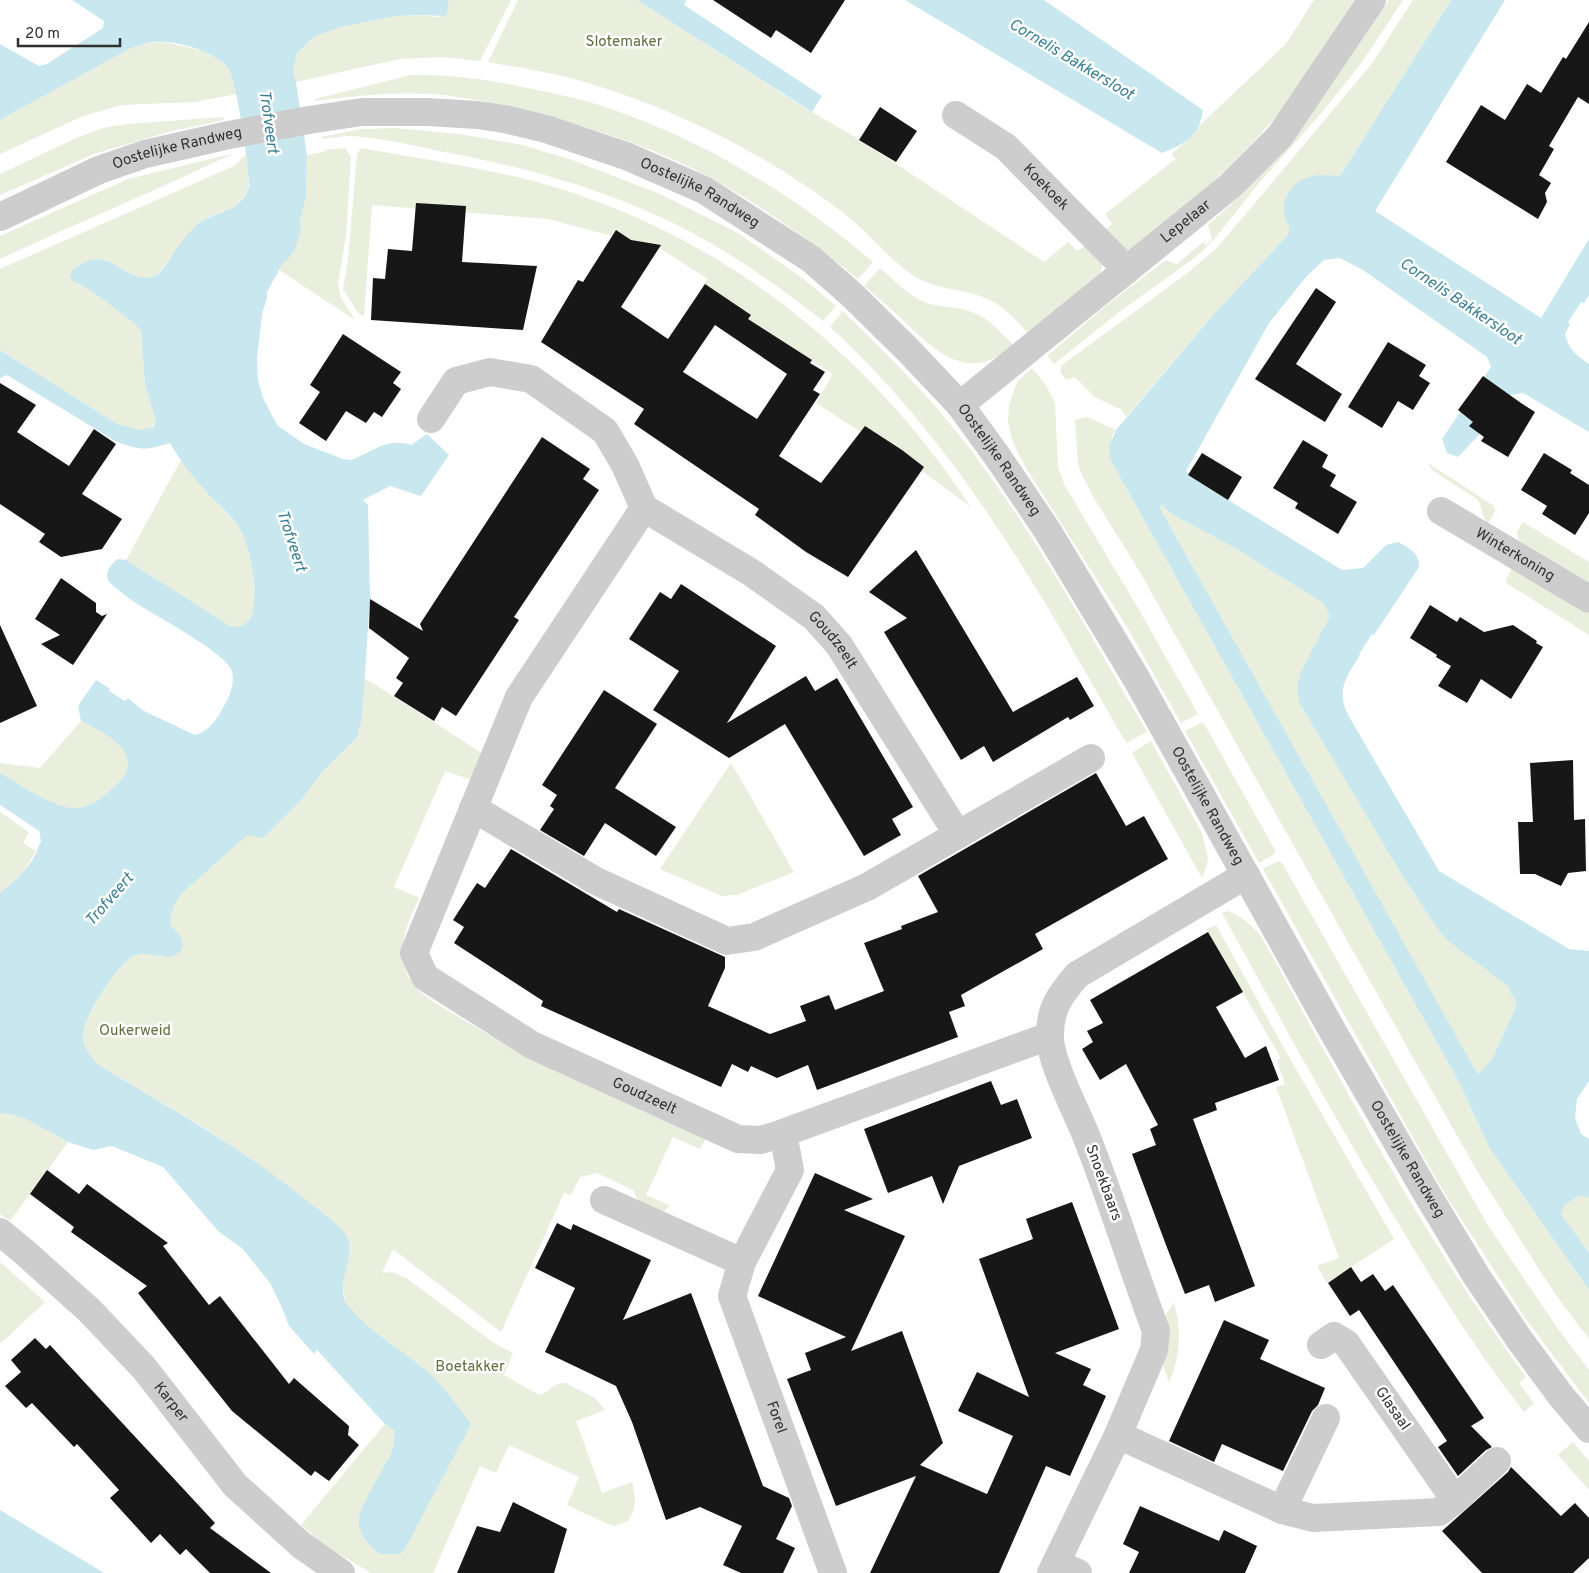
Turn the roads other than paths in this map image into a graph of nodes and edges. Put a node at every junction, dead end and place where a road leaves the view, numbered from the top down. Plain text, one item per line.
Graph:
1 (1372, 0) edge
2 (956, 114) dead end
3 (0, 217) edge
4 (1127, 270) junction
5 (960, 405) junction
6 (431, 419) dead end
7 (644, 508) junction
8 (1441, 511) dead end
9 (1589, 599) edge
10 (1091, 758) dead end
11 (473, 808) junction
12 (958, 835) junction
13 (1246, 875) junction
14 (1050, 1036) junction
15 (783, 1133) junction
16 (604, 1200) dead end
17 (0, 1232) edge
18 (742, 1262) junction
19 (1321, 1345) dead end
20 (1326, 1418) dead end
21 (1589, 1429) edge
22 (1118, 1435) junction
23 (1497, 1461) dead end
24 (1455, 1500) junction
25 (1282, 1510) junction
26 (1062, 1570) edge
27 (341, 1573) edge
28 (834, 1573) edge

1 - 4 street, Lepelaar
2 - 4 street, Koekoek
3 - 5 street, Oostelijke Randweg
4 - 5 street, Lepelaar
5 - 13 street, Oostelijke Randweg
6 - 7 street
7 - 11 street, Goudzeelt
7 - 12 street, Goudzeelt
8 - 9 street, Winterkoning
10 - 12 street
11 - 12 street
11 - 15 street, Goudzeelt
13 - 14 street, Snoekbaars
13 - 21 street, Oostelijke Randweg
14 - 15 street, Goudzeelt
14 - 22 street, Snoekbaars
15 - 18 street, Forel
16 - 18 street
17 - 27 street, Karper
18 - 28 street, Forel
19 - 24 street, Glasaal
20 - 25 street
22 - 25 street
22 - 26 street, Snoekbaars
23 - 24 street
24 - 25 street

